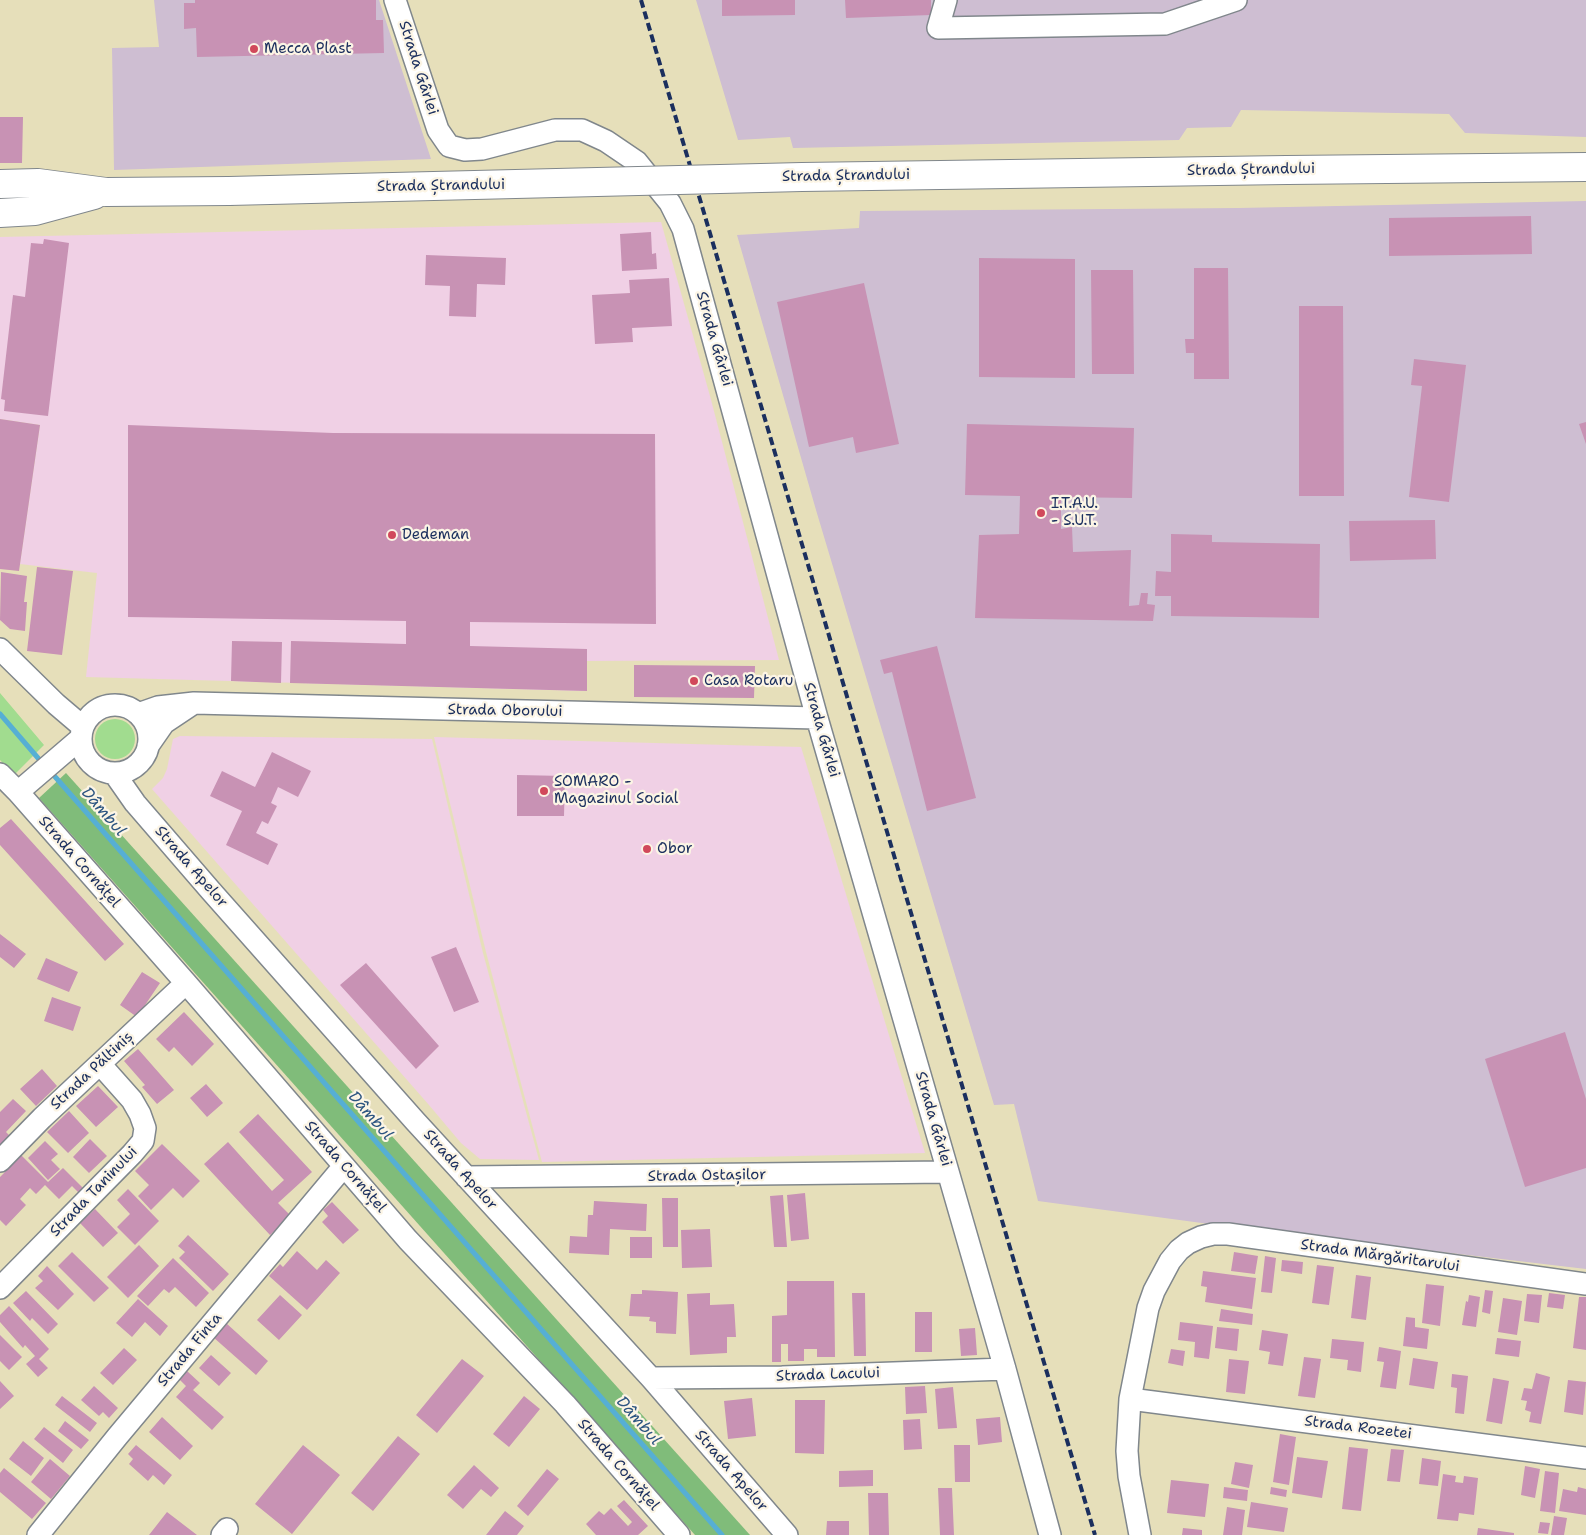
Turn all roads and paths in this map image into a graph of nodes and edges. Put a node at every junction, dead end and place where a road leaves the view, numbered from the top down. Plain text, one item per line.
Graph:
1 (396, 0) edge
2 (946, 0) edge
3 (1236, 0) edge
4 (1586, 167) edge
5 (0, 184) edge
6 (106, 192) junction
7 (0, 213) edge
8 (0, 649) edge
9 (194, 703) junction
10 (56, 704) junction
11 (96, 710) junction
12 (138, 714) junction
13 (817, 718) junction
14 (82, 732) junction
15 (148, 746) junction
16 (136, 765) junction
17 (114, 773) junction
18 (0, 774) edge
19 (21, 789) junction
20 (135, 803) junction
21 (186, 983) junction
22 (100, 1064) junction
23 (0, 1161) edge
24 (344, 1166) junction
25 (948, 1172) junction
26 (466, 1177) junction
27 (1586, 1284) edge
28 (0, 1288) edge
29 (1005, 1369) junction
30 (651, 1378) junction
31 (1130, 1399) junction
32 (1586, 1458) edge
33 (668, 1530) edge
34 (38, 1535) edge
35 (787, 1535) edge
36 (1050, 1535) edge
37 (1140, 1535) edge

1 - 13 street, Strada Gârlei
2 - 3 street
4 - 6 main road, Strada Ștrandului, bridge
5 - 6 main road, Strada Ștrandului
6 - 7 main road, Strada Ștrandului
8 - 10 street
9 - 12 street, Strada Oborului
9 - 13 street, Strada Oborului
9 - 15 street
10 - 11 street
10 - 14 street
11 - 12 street
11 - 14 street
12 - 15 street
13 - 25 street, Strada Gârlei
14 - 17 street
14 - 19 street
15 - 16 street
16 - 17 street
16 - 20 street
17 - 20 street, Strada Apelor
18 - 19 street, Strada Cornățel
19 - 21 street, Strada Cornățel
20 - 26 street, Strada Apelor
21 - 22 street, Strada Păltiniș
21 - 24 street, Strada Cornățel
22 - 23 street, Strada Păltiniș
22 - 28 street, Strada Taninului
24 - 33 street, Strada Cornățel
24 - 34 street, Strada Finta
25 - 26 street, Strada Ostașilor
25 - 29 street, Strada Gârlei
26 - 30 street, Strada Apelor
27 - 31 street, Strada Mărgăritarului
29 - 30 street, Strada Lacului
29 - 36 street, Strada Gârlei
30 - 35 street, Strada Apelor
31 - 32 street, Strada Rozetei
31 - 37 street

